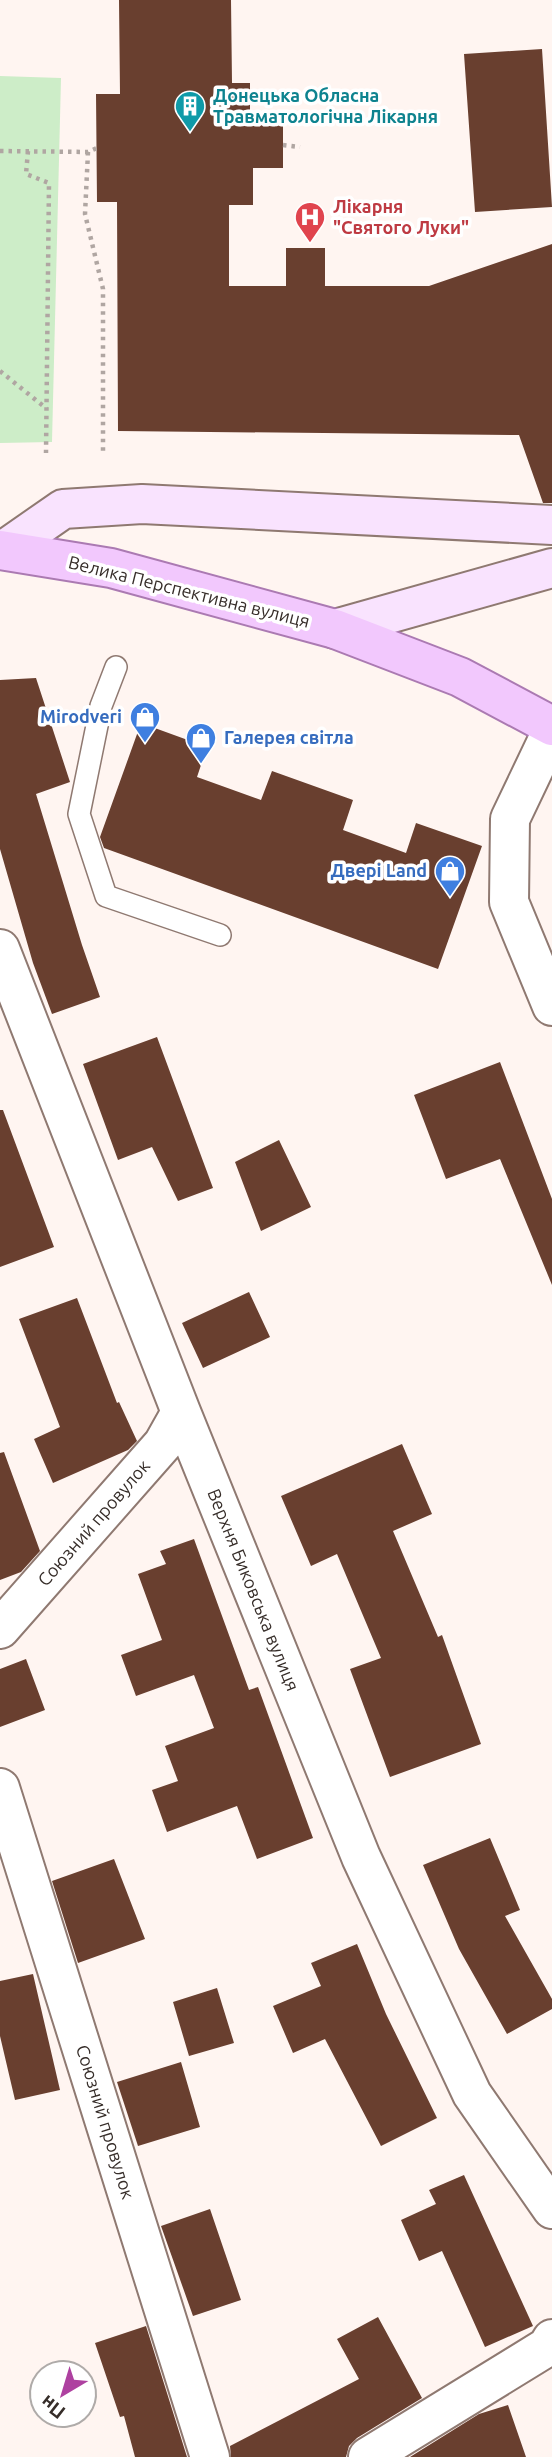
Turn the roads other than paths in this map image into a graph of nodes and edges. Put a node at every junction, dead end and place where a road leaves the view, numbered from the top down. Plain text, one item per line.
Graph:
1 (552, 525) edge
2 (2, 550) edge
3 (552, 568) edge
4 (335, 629) junction
5 (116, 667) dead end
6 (552, 729) edge
7 (220, 935) dead end
8 (0, 948) edge
9 (552, 1006) edge
10 (181, 1412) junction
11 (0, 1629) edge
12 (0, 1788) edge
13 (552, 2209) edge
14 (552, 2339) edge
15 (210, 2457) edge
16 (368, 2457) edge

1 - 2 main road
2 - 4 main road, Велика Перспективна вулиця
3 - 4 main road
4 - 6 main road, Велика Перспективна вулиця
5 - 7 lane
6 - 9 street
8 - 10 street, Верхня Биковська вулиця
10 - 11 street, Союзний провулок
10 - 13 street, Верхня Биковська вулиця
12 - 15 street, Союзний провулок
14 - 16 street

